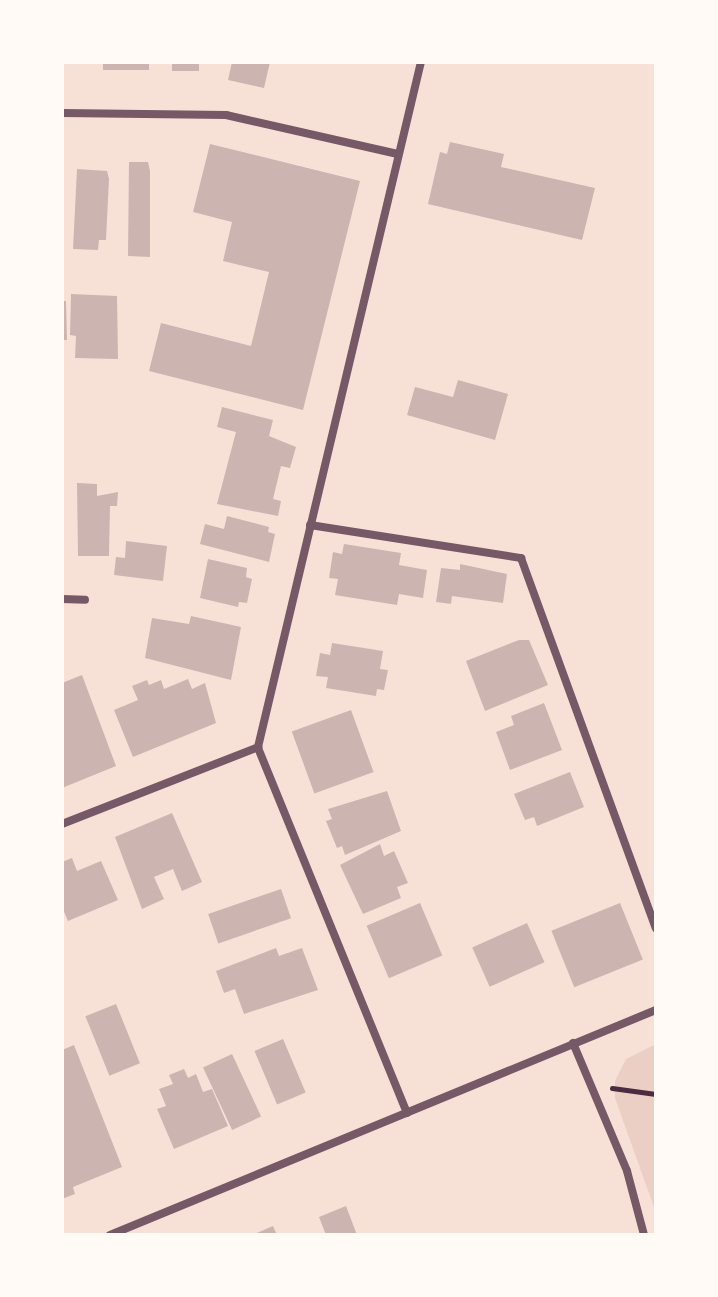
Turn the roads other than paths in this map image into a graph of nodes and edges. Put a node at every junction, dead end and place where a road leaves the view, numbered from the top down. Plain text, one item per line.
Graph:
1 (421, 62) edge
2 (62, 113) edge
3 (397, 154) junction
4 (310, 525) junction
5 (62, 599) edge
6 (85, 600) dead end
7 (258, 747) junction
8 (62, 824) edge
9 (656, 928) edge
10 (656, 1010) edge
11 (573, 1043) junction
12 (407, 1113) junction
13 (110, 1235) edge
14 (644, 1235) edge

1 - 3 street
2 - 3 street
3 - 4 street
4 - 7 street
4 - 9 street
5 - 6 street
7 - 8 street
7 - 12 street
10 - 11 street
11 - 12 street
11 - 14 street
12 - 13 street

